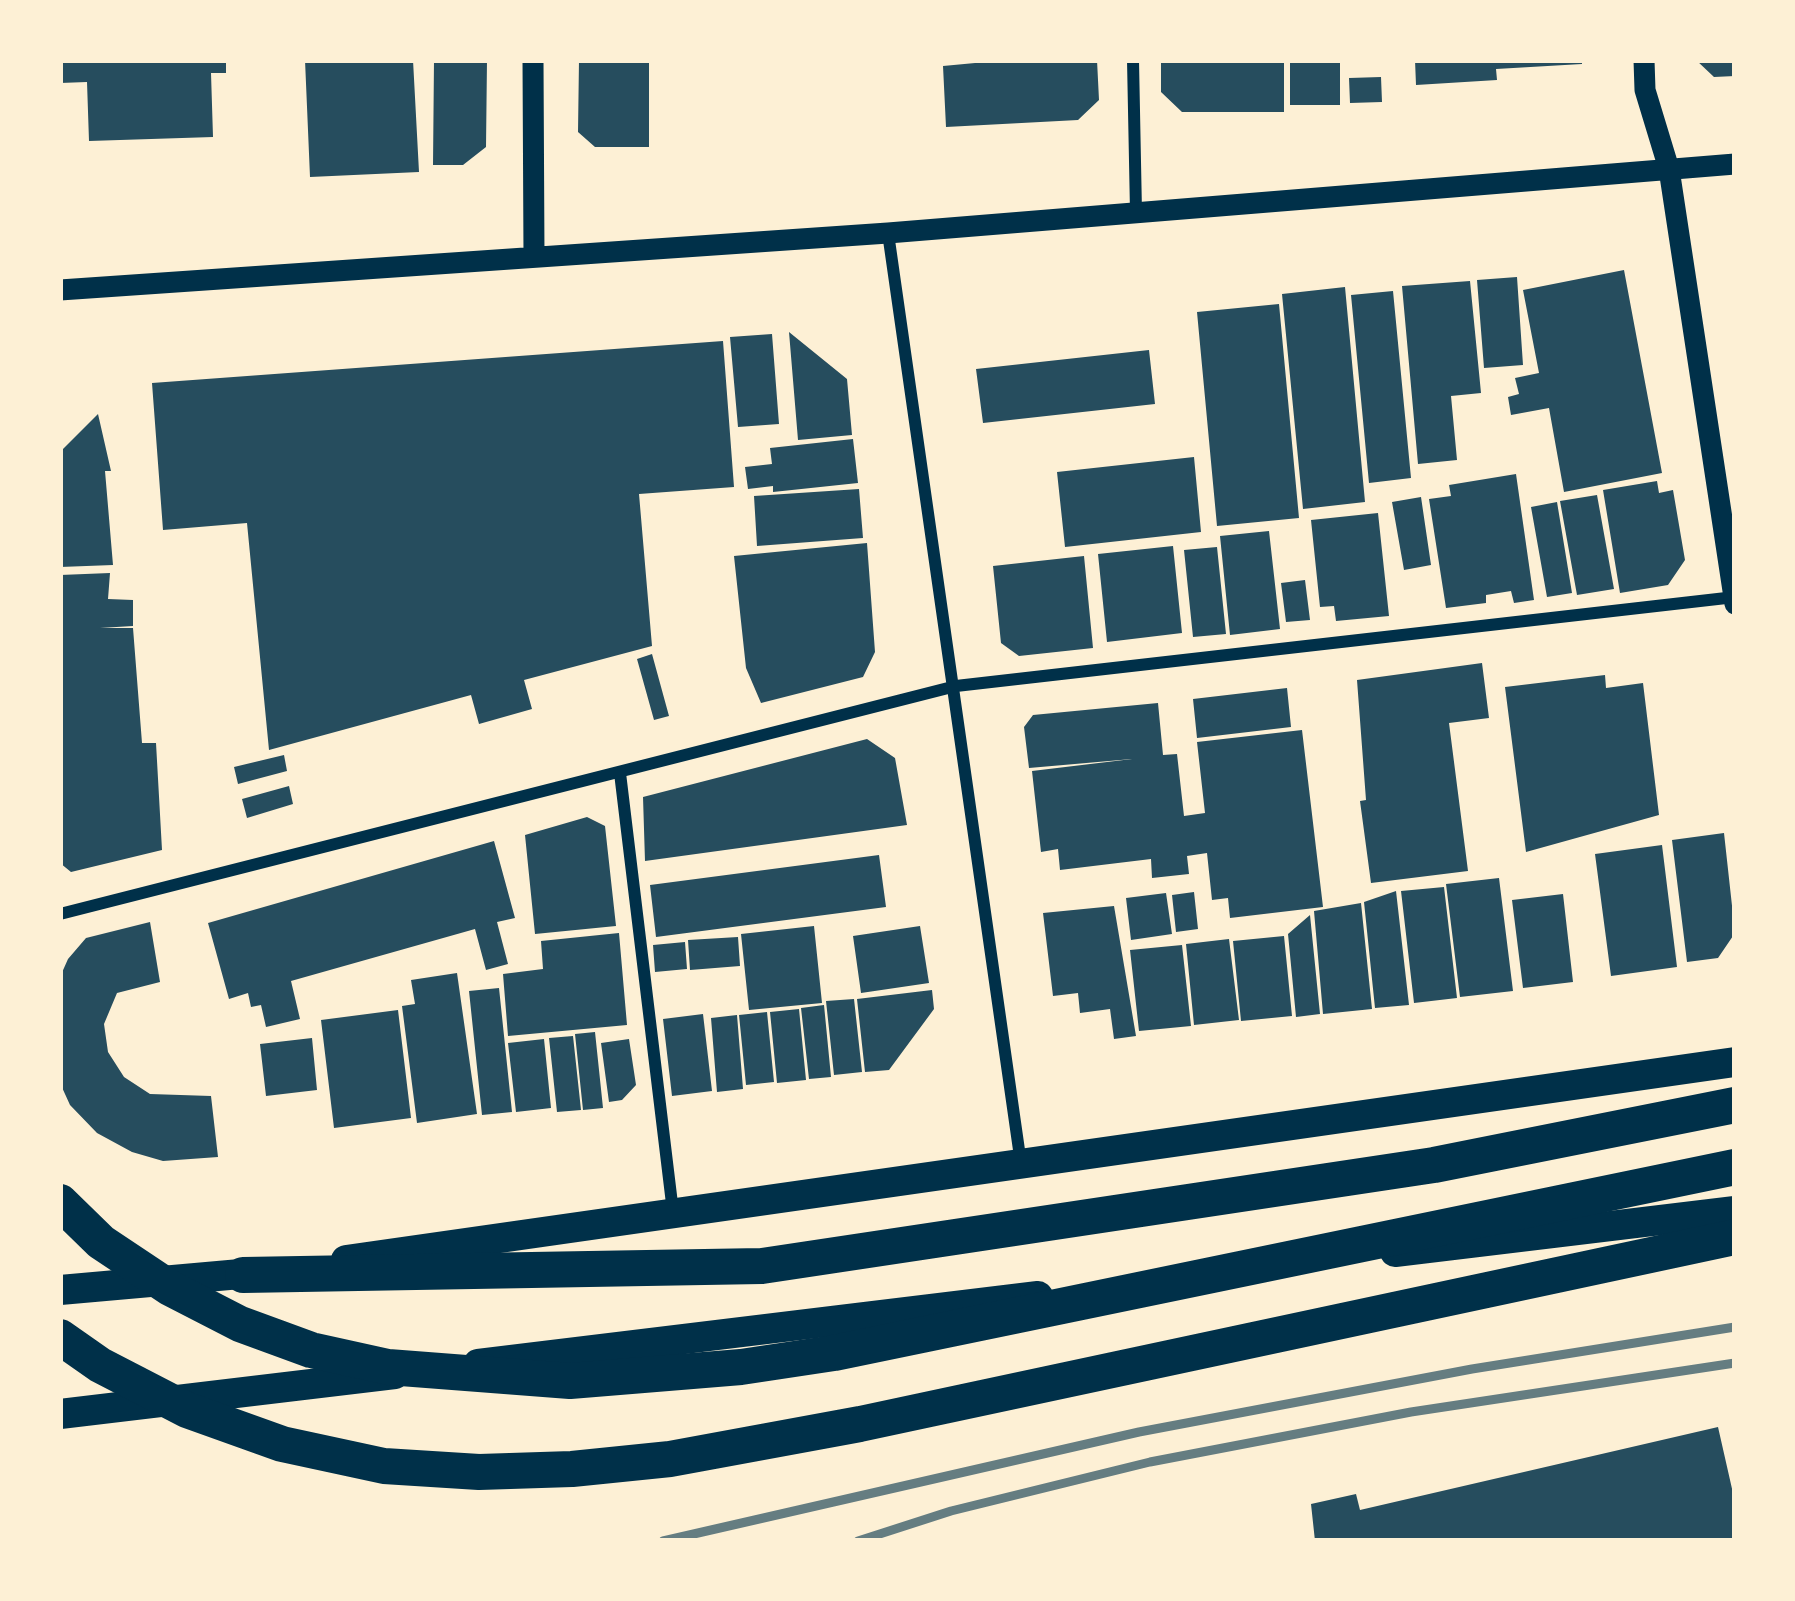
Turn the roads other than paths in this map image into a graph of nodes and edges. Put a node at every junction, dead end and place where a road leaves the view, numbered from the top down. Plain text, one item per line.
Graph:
1 (533, 60) edge
2 (1133, 60) edge
3 (1644, 60) edge
4 (1735, 164) edge
5 (1669, 169) junction
6 (1136, 212) junction
7 (888, 232) junction
8 (534, 257) junction
9 (60, 290) edge
10 (1735, 600) edge
11 (956, 686) junction
12 (620, 773) junction
13 (60, 914) edge
14 (1735, 1062) edge
15 (1735, 1105) edge
16 (1022, 1166) junction
17 (1735, 1167) edge
18 (60, 1202) edge
19 (1735, 1211) edge
20 (673, 1213) junction
21 (1735, 1237) edge
22 (243, 1275) junction
23 (60, 1290) edge
24 (60, 1337) edge
25 (60, 1414) edge

1 - 8 street
2 - 6 street
3 - 5 street
4 - 5 street
5 - 6 street
5 - 10 street
6 - 7 street
7 - 8 street
7 - 11 street
8 - 9 street
10 - 11 street
11 - 12 street
11 - 16 street
12 - 13 street
12 - 20 street
14 - 16 main road
15 - 22 highway
16 - 20 main road
17 - 18 highway
19 - 25 main road
20 - 22 main road
21 - 24 highway
22 - 23 main road

